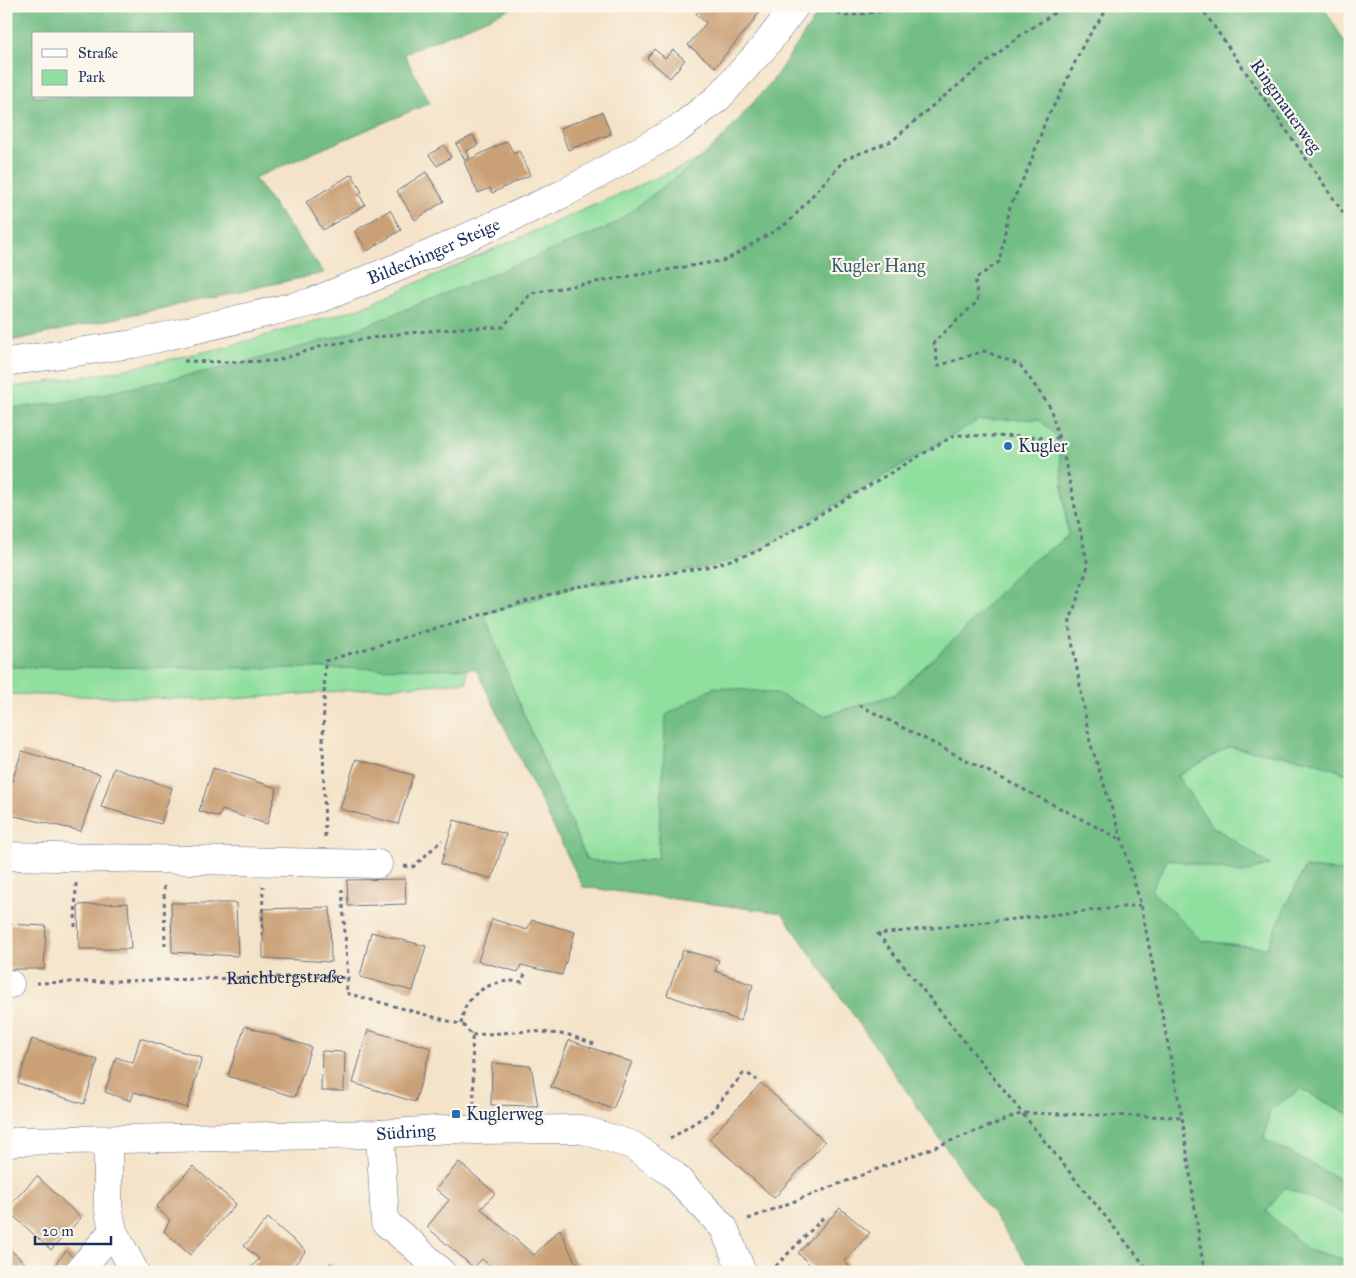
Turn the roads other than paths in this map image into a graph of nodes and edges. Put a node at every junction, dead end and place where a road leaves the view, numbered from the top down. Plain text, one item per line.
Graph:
1 (795, 6) edge
2 (6, 362) edge
3 (6, 856) edge
4 (378, 864) road end
5 (380, 1134) junction
6 (108, 1140) junction
7 (6, 1144) edge
8 (114, 1232) junction
9 (78, 1272) edge
10 (134, 1272) edge
11 (441, 1272) edge
12 (742, 1272) edge

1 - 2 street, Bildechinger Steige
3 - 4 street
5 - 6 street, Südring
5 - 11 street
5 - 12 street, Südring
6 - 7 street, Südring
6 - 8 street
8 - 9 street
8 - 10 street

